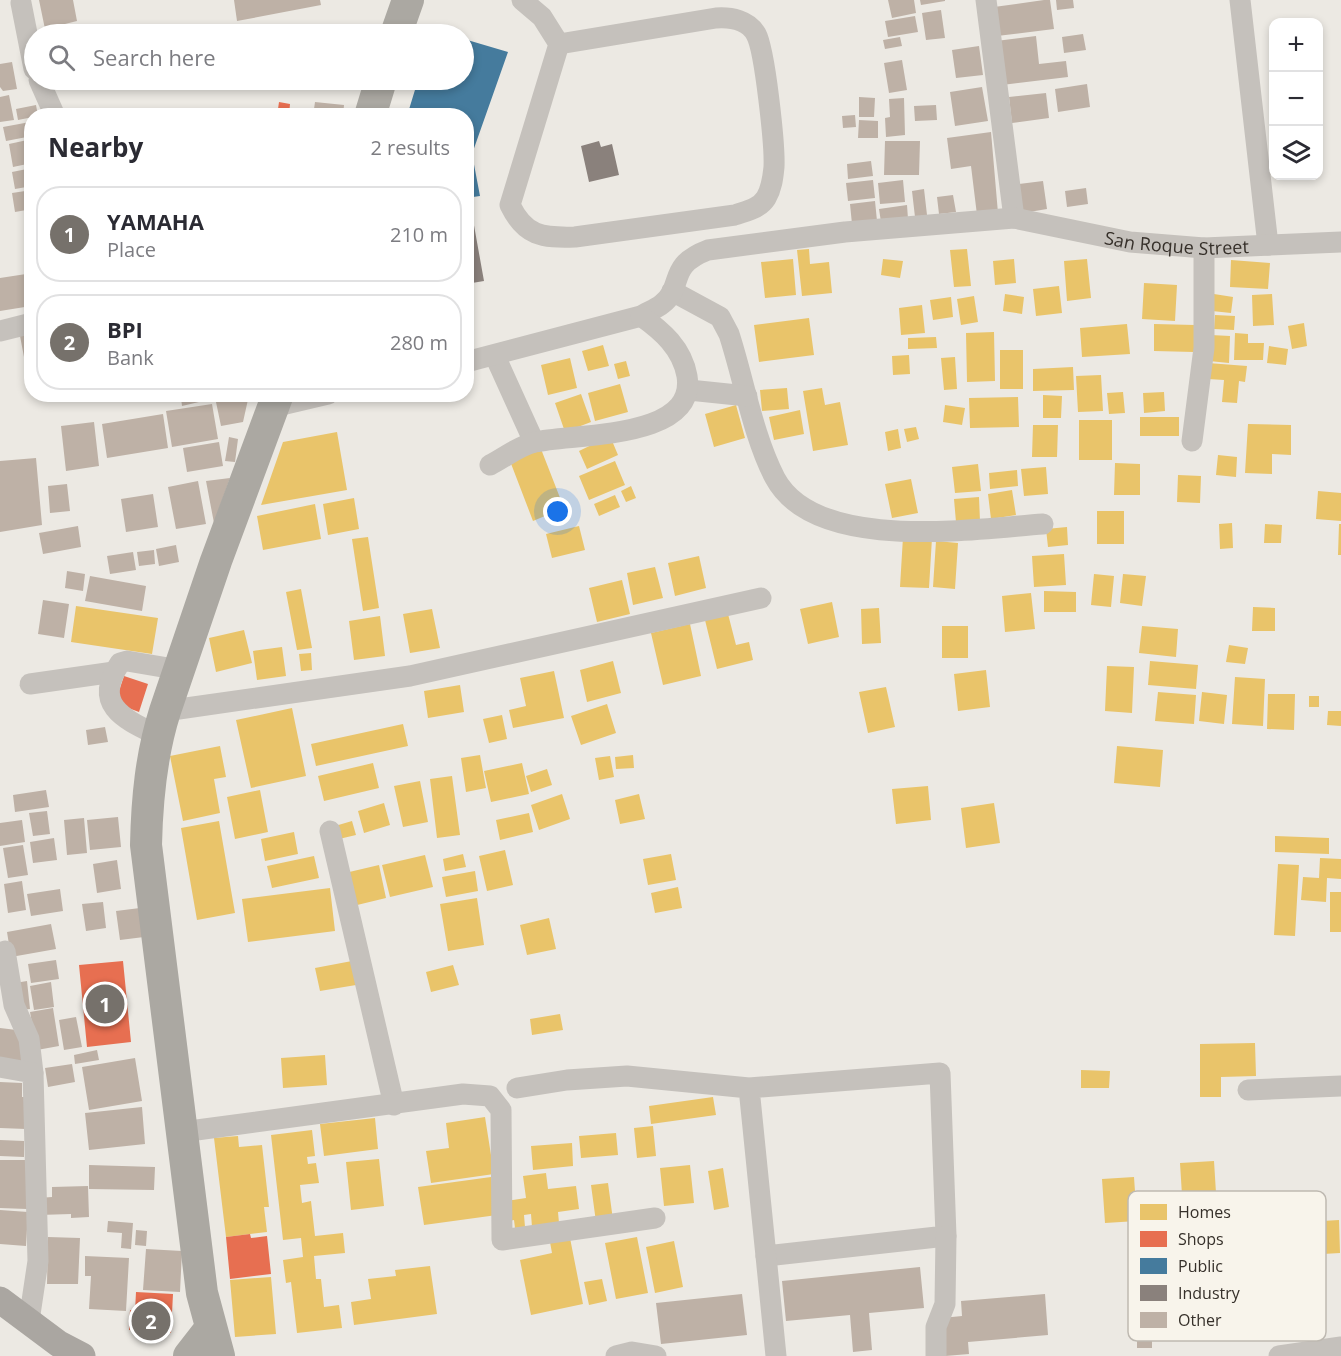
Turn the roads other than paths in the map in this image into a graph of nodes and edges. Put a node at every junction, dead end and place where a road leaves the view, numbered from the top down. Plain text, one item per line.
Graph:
1 (408, 0) edge
2 (522, 0) edge
3 (986, 0) edge
4 (1240, 0) edge
5 (21, 3) dead end
6 (25, 24) edge
7 (400, 24) edge
8 (559, 44) junction
9 (44, 90) edge
10 (378, 90) edge
11 (52, 108) edge
12 (372, 108) edge
13 (1014, 218) junction
14 (1341, 242) edge
15 (1268, 245) junction
16 (1204, 248) junction
17 (672, 291) junction
18 (640, 316) junction
19 (24, 325) edge
20 (0, 331) edge
21 (495, 356) junction
22 (474, 360) edge
23 (689, 390) junction
24 (747, 396) junction
25 (275, 402) edge
26 (1192, 441) dead end
27 (534, 442) junction
28 (490, 465) dead end
29 (1043, 524) dead end
30 (761, 598) dead end
31 (180, 670) junction
32 (114, 672) junction
33 (30, 684) dead end
34 (161, 723) junction
35 (330, 831) dead end
36 (5, 951) dead end
37 (0, 1067) edge
38 (33, 1073) junction
39 (1341, 1086) edge
40 (517, 1088) dead end
41 (749, 1088) junction
42 (1248, 1090) dead end
43 (394, 1105) junction
44 (182, 1132) junction
45 (655, 1218) dead end
46 (946, 1236) junction
47 (766, 1256) junction
48 (0, 1300) edge
49 (28, 1321) junction
50 (211, 1347) edge
51 (1341, 1347) edge
52 (70, 1352) edge
53 (189, 1356) edge
54 (616, 1356) edge
55 (656, 1356) edge
56 (777, 1356) edge
57 (936, 1356) edge
58 (1279, 1356) edge

1 - 7 highway
2 - 8 street
3 - 13 street
4 - 15 street
5 - 6 street
8 - 8 street
9 - 11 street
10 - 12 highway
13 - 16 street, San Roque Street
13 - 17 street, San Roque Street
14 - 15 street, San Roque Street
15 - 16 street, San Roque Street
16 - 26 street
17 - 18 street
17 - 24 street
18 - 21 street
18 - 23 street
19 - 20 street
21 - 22 street
21 - 27 street
23 - 24 street
23 - 27 street
24 - 29 street
25 - 31 highway
27 - 28 street
30 - 34 street
31 - 32 street
31 - 34 highway
32 - 33 street
32 - 34 street
34 - 44 highway
35 - 43 street
36 - 38 street
37 - 38 street
38 - 49 street
39 - 42 street
40 - 41 street
41 - 46 street
41 - 47 street
43 - 44 street
43 - 45 street
44 - 50 highway
46 - 47 street
46 - 57 street
47 - 56 street
48 - 49 main road
49 - 52 main road
50 - 53 highway
51 - 58 street
54 - 55 street

